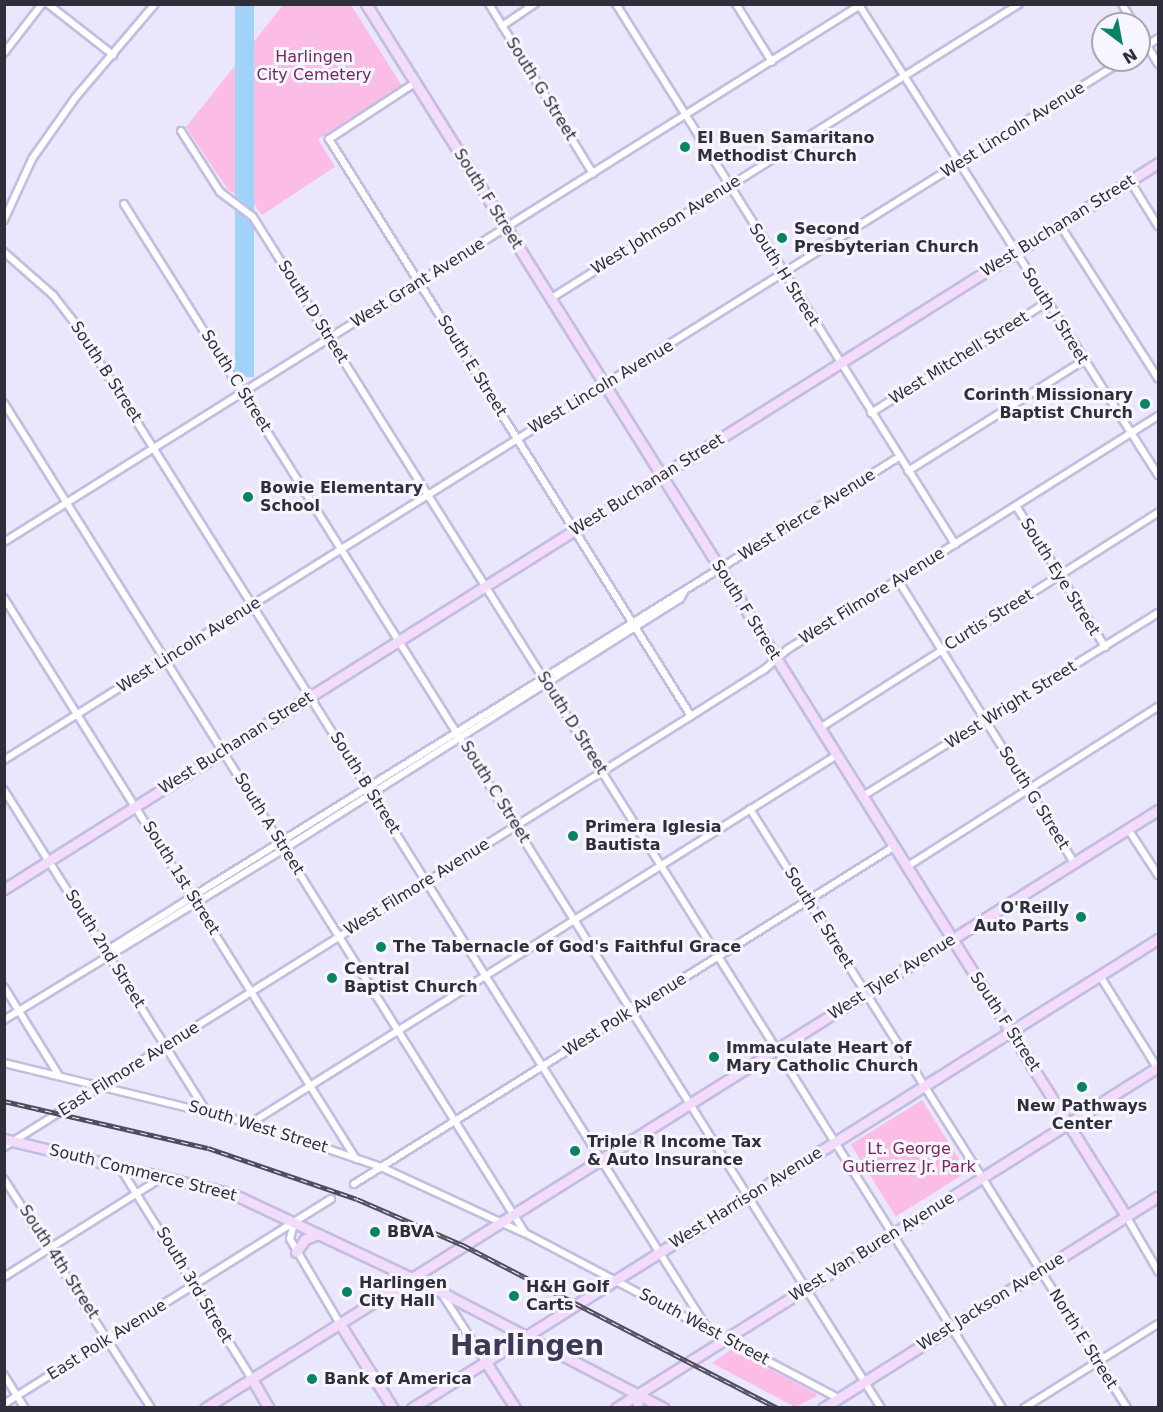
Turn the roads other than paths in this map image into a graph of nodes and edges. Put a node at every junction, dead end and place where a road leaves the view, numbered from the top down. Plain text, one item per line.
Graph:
1 (42, 4) edge
2 (48, 4) edge
3 (155, 4) edge
4 (366, 4) edge
5 (489, 4) edge
6 (535, 4) edge
7 (616, 4) edge
8 (736, 4) edge
9 (1019, 4) edge
10 (860, 5) edge
11 (502, 26) junction
12 (4, 53) edge
13 (113, 55) junction
14 (772, 62) junction
15 (1105, 72) edge
16 (904, 76) junction
17 (415, 83) junction
18 (684, 116) junction
19 (181, 131) dead end
20 (1158, 163) edge
21 (959, 164) junction
22 (593, 174) junction
23 (1130, 181) junction
24 (729, 186) junction
25 (124, 204) dead end
26 (4, 220) edge
27 (1060, 225) junction
28 (1158, 226) edge
29 (507, 227) junction
30 (4, 252) edge
31 (1016, 253) junction
32 (784, 274) junction
33 (419, 282) junction
34 (550, 299) junction
35 (1046, 303) junction
36 (329, 338) junction
37 (1083, 361) junction
38 (840, 363) junction
39 (1158, 378) edge
40 (606, 386) junction
41 (242, 391) junction
42 (4, 403) edge
43 (871, 413) junction
44 (1158, 416) edge
45 (1131, 434) junction
46 (517, 438) junction
47 (154, 448) junction
48 (899, 457) junction
49 (908, 471) junction
50 (1158, 475) edge
51 (663, 476) junction
52 (428, 495) junction
53 (67, 502) junction
54 (1016, 506) junction
55 (1158, 513) edge
56 (575, 530) junction
57 (4, 542) edge
58 (955, 544) junction
59 (342, 549) junction
60 (720, 569) junction
61 (1060, 576) junction
62 (898, 580) junction
63 (486, 586) junction
64 (4, 598) edge
65 (253, 605) junction
66 (1158, 614) edge
67 (633, 623) junction
68 (400, 640) junction
69 (1105, 647) junction
70 (941, 650) junction
71 (166, 660) junction
72 (777, 660) junction
73 (545, 680) junction
74 (311, 696) junction
75 (1158, 707) edge
76 (78, 715) junction
77 (691, 716) junction
78 (986, 722) junction
79 (820, 728) junction
80 (458, 734) junction
81 (224, 752) junction
82 (837, 755) junction
83 (4, 760) edge
84 (603, 771) junction
85 (1028, 789) junction
86 (4, 790) edge
87 (369, 790) junction
88 (864, 796) junction
89 (135, 806) junction
90 (750, 809) junction
91 (1158, 810) edge
92 (516, 825) junction
93 (1128, 829) junction
94 (280, 842) junction
95 (895, 846) junction
96 (284, 849) junction
97 (49, 861) junction
98 (1074, 863) junction
99 (662, 865) junction
100 (908, 866) junction
101 (1158, 875) edge
102 (427, 881) junction
103 (4, 889) edge
104 (194, 900) junction
105 (807, 900) junction
106 (575, 919) junction
107 (340, 936) junction
108 (952, 939) junction
109 (1158, 939) edge
110 (109, 954) junction
111 (718, 957) junction
112 (486, 974) junction
113 (1100, 976) junction
114 (4, 987) edge
115 (253, 991) junction
116 (867, 993) junction
117 (633, 1010) junction
118 (19, 1011) junction
119 (4, 1020) edge
120 (399, 1030) junction
121 (1011, 1032) junction
122 (166, 1046) junction
123 (778, 1049) junction
124 (4, 1063) edge
125 (544, 1066) junction
126 (1158, 1068) edge
127 (58, 1074) junction
128 (311, 1084) junction
129 (105, 1085) junction
130 (925, 1086) junction
131 (692, 1103) junction
132 (204, 1108) junction
133 (456, 1121) junction
134 (252, 1123) junction
135 (1069, 1124) junction
136 (9, 1140) edge
137 (837, 1141) junction
138 (4, 1147) edge
139 (356, 1159) junction
140 (602, 1159) junction
141 (118, 1163) junction
142 (381, 1167) junction
143 (166, 1175) junction
144 (983, 1178) junction
145 (4, 1179) edge
146 (354, 1184) dead end
147 (138, 1193) junction
148 (749, 1196) junction
149 (1158, 1196) edge
150 (332, 1198) dead end
151 (514, 1215) junction
152 (1126, 1216) junction
153 (503, 1221) junction
154 (294, 1223) junction
155 (525, 1233) junction
156 (320, 1234) junction
157 (894, 1234) junction
158 (50, 1249) junction
159 (660, 1251) junction
160 (296, 1252) junction
161 (1040, 1270) junction
162 (1158, 1271) edge
163 (4, 1277) edge
164 (412, 1278) junction
165 (614, 1281) junction
166 (193, 1286) junction
167 (807, 1288) junction
168 (441, 1292) junction
169 (340, 1324) junction
170 (1158, 1324) edge
171 (952, 1326) junction
172 (708, 1328) junction
173 (526, 1336) junction
174 (109, 1339) junction
175 (726, 1339) junction
176 (485, 1361) junction
177 (1098, 1361) junction
178 (4, 1375) edge
179 (252, 1379) junction
180 (865, 1381) junction
181 (637, 1394) junction
182 (17, 1396) junction
183 (838, 1398) junction
184 (4, 1404) edge
185 (25, 1407) edge
186 (150, 1407) edge
187 (205, 1407) edge
188 (269, 1407) edge
189 (393, 1407) edge
190 (412, 1407) edge
191 (515, 1407) edge
192 (616, 1407) edge
193 (638, 1407) edge
194 (664, 1407) edge
195 (823, 1407) edge
196 (882, 1407) edge
197 (1002, 1407) edge
198 (1024, 1407) edge
199 (1127, 1407) edge

1 - 12 street
2 - 13 street
3 - 13 street
4 - 17 street, South F Street
5 - 11 street, South G Street
6 - 11 street
7 - 18 street, South H Street
8 - 14 street
9 - 16 street, West Johnson Avenue
10 - 14 street, West Grant Avenue
10 - 16 street, South J Street
11 - 22 street, South G Street
13 - 26 street
14 - 18 street, West Grant Avenue
15 - 21 street, West Lincoln Avenue
16 - 21 street, South J Street
16 - 24 street, West Johnson Avenue
17 - 29 street, South F Street
17 - 33 street, South E Street
18 - 22 street, West Grant Avenue
18 - 24 street, South H Street
19 - 36 street, South D Street
20 - 23 street, West Buchanan Street
21 - 31 street, South J Street
21 - 32 street, West Lincoln Avenue
22 - 29 street, West Grant Avenue
23 - 27 street, West Buchanan Street
23 - 28 street
24 - 32 street, South H Street
24 - 34 street, West Johnson Avenue
25 - 41 street, South C Street
27 - 31 street, West Buchanan Street
27 - 39 street
29 - 33 street, West Grant Avenue
29 - 34 street, South F Street
30 - 47 street, South B Street
31 - 35 street, South J Street
31 - 38 street, West Buchanan Street
32 - 38 street, South H Street
32 - 40 street, West Lincoln Avenue
33 - 36 street, West Grant Avenue
33 - 46 street, South E Street
34 - 40 street, South F Street
35 - 37 street, South J Street
35 - 43 street, West Mitchell Street
36 - 41 street, West Grant Avenue
36 - 52 street, South D Street
37 - 45 street, South J Street
37 - 49 street
38 - 43 street, South H Street
38 - 51 street, West Buchanan Street
40 - 46 street, West Lincoln Avenue
40 - 51 street, South F Street
41 - 47 street, West Grant Avenue
41 - 59 street, South C Street
42 - 53 street, South A Street
43 - 48 street, South H Street
44 - 45 street, West Filmore Avenue
45 - 50 street, South J Street
45 - 54 street, West Filmore Avenue
46 - 52 street, West Lincoln Avenue
46 - 56 street, South E Street
47 - 53 street, West Grant Avenue
47 - 65 street, South B Street
48 - 49 street, South H Street
48 - 60 street, West Pierce Avenue
49 - 58 street, South H Street
51 - 56 street, West Buchanan Street
51 - 60 street, South F Street
52 - 59 street, West Lincoln Avenue
52 - 63 street, South D Street
53 - 57 street, West Grant Avenue
53 - 71 street, South A Street
54 - 58 street, West Filmore Avenue
54 - 61 street, South Eye Street
55 - 61 street, Curtis Street
56 - 63 street, West Buchanan Street
56 - 67 street, South E Street
58 - 62 street, West Filmore Avenue
59 - 65 street, West Lincoln Avenue
59 - 68 street, South C Street
60 - 67 street, West Pierce Avenue
60 - 72 street, South F Street
61 - 69 street, South Eye Street
61 - 70 street, Curtis Street
62 - 70 street, South G Street
62 - 72 street, West Filmore Avenue
63 - 68 street, West Buchanan Street
63 - 73 street, South D Street
64 - 76 street, South 1st Street
65 - 71 street, West Lincoln Avenue
65 - 74 street, South B Street
66 - 69 street, West Wright Street
67 - 73 street, West Pierce Avenue
67 - 77 street, South E Street
68 - 74 street, West Buchanan Street
68 - 80 street, South C Street
69 - 78 street, West Wright Street
70 - 78 street, South G Street
70 - 79 street, Curtis Street
71 - 76 street, West Lincoln Avenue
71 - 81 street, South A Street
72 - 77 street, West Filmore Avenue
72 - 79 street, South F Street
73 - 80 street, West Pierce Avenue
73 - 84 street, South D Street
74 - 81 street, West Buchanan Street
74 - 87 street, South B Street
75 - 85 street
76 - 83 street, West Lincoln Avenue
76 - 89 street, South 1st Street
77 - 84 street, West Filmore Avenue
78 - 85 street, South G Street
78 - 88 street, West Wright Street
79 - 82 street, South F Street
80 - 87 street, West Pierce Avenue
80 - 92 street, South C Street
81 - 89 street, West Buchanan Street
81 - 94 street, South A Street
82 - 88 street, South F Street
82 - 90 street
84 - 92 street, West Filmore Avenue
84 - 99 street, South D Street
85 - 98 street, South G Street
85 - 100 street
86 - 97 street, South 2nd Street
87 - 94 street, West Pierce Avenue
87 - 96 street, West Pierce Avenue
87 - 102 street, South B Street
88 - 95 street, South F Street
89 - 97 street, West Buchanan Street
89 - 104 street, South 1st Street
90 - 99 street
90 - 105 street, South E Street
91 - 93 street, West Tyler Avenue
92 - 102 street, West Filmore Avenue
92 - 106 street, South C Street
93 - 98 street, West Tyler Avenue
93 - 101 street
94 - 96 street, South A Street
94 - 104 street, West Pierce Avenue
95 - 100 street, South F Street
95 - 105 street, West Polk Avenue
96 - 104 street, West Pierce Avenue
96 - 107 street, South A Street
97 - 103 street, West Buchanan Street
97 - 110 street, South 2nd Street
98 - 108 street, West Tyler Avenue
99 - 106 street
99 - 111 street, South D Street
100 - 108 street, South F Street
102 - 107 street, West Filmore Avenue
102 - 112 street, South B Street
104 - 110 street
104 - 115 street, South 1st Street
105 - 111 street, West Polk Avenue
105 - 116 street, South E Street
106 - 112 street
106 - 117 street, South C Street
107 - 115 street, West Filmore Avenue
107 - 120 street, South A Street
108 - 116 street, West Tyler Avenue
108 - 121 street, South F Street
109 - 113 street, West Harrison Avenue
110 - 118 street
110 - 122 street, South 2nd Street
111 - 117 street, West Polk Avenue
111 - 123 street, South D Street
112 - 120 street
112 - 125 street, South B Street
113 - 121 street, West Harrison Avenue
113 - 126 street
114 - 118 street
115 - 122 street, East Filmore Avenue
115 - 128 street, South 1st Street
116 - 123 street, West Tyler Avenue
116 - 130 street, South E Street
117 - 125 street, West Polk Avenue
117 - 131 street, South C Street
118 - 119 street
118 - 127 street
120 - 128 street
120 - 133 street, South A Street
121 - 130 street, West Harrison Avenue
121 - 135 street, South F Street
122 - 129 street, East Filmore Avenue
122 - 132 street, South 2nd Street
123 - 131 street, West Tyler Avenue
123 - 137 street, South D Street
124 - 127 street, South West Street
125 - 133 street, West Polk Avenue
125 - 140 street, South B Street
126 - 135 street, West Van Buren Avenue
127 - 129 street, South West Street
128 - 134 street
128 - 139 street, South 1st Street
129 - 132 street, South West Street
129 - 136 street, East Filmore Avenue
130 - 137 street, West Harrison Avenue
130 - 144 street, South E Street
131 - 140 street, West Tyler Avenue
131 - 148 street, South C Street
132 - 134 street, South West Street
133 - 142 street, West Polk Avenue
133 - 151 street, South A Street
134 - 139 street, South West Street
135 - 144 street, West Van Buren Avenue
135 - 152 street, South F Street
136 - 138 street, East Filmore Avenue
136 - 141 street, South Commerce Street
137 - 148 street, West Harrison Avenue
137 - 157 street, South D Street
139 - 142 street, South West Street
140 - 151 street, West Tyler Avenue
140 - 159 street, South B Street
141 - 143 street, South Commerce Street
141 - 147 street, South 3rd Street
142 - 146 street, West Polk Avenue
142 - 153 street, South West Street
143 - 147 street
143 - 154 street, South Commerce Street
144 - 157 street, West Van Buren Avenue
144 - 161 street, South E Street
145 - 158 street, South 4th Street
147 - 158 street
147 - 166 street, South 3rd Street
148 - 159 street, West Harrison Avenue
148 - 167 street, South C Street
149 - 152 street, West Jackson Avenue
150 - 154 street, East Polk Avenue
151 - 153 street, West Tyler Avenue
151 - 155 street
152 - 161 street, West Jackson Avenue
152 - 162 street
153 - 155 street, South West Street
153 - 164 street, West Tyler Avenue
154 - 156 street, South Commerce Street
154 - 160 street
154 - 166 street, East Polk Avenue
155 - 165 street, South West Street
156 - 160 street
156 - 164 street, South Commerce Street
157 - 167 street, West Van Buren Avenue
157 - 171 street, South D Street
158 - 163 street
158 - 174 street, South 4th Street
159 - 165 street, West Harrison Avenue
159 - 172 street, South B Street
160 - 169 street
161 - 171 street, West Jackson Avenue
161 - 177 street, North E Street
164 - 168 street, South Commerce Street
164 - 169 street, West Tyler Avenue
165 - 172 street, South West Street
165 - 173 street, West Harrison Avenue
166 - 174 street, East Polk Avenue
166 - 179 street, South 3rd Street
167 - 175 street, West Van Buren Avenue
167 - 180 street, South C Street
168 - 173 street, South Commerce Street
168 - 176 street
169 - 179 street, West Tyler Avenue
169 - 189 street
170 - 177 street
171 - 180 street, West Jackson Avenue
171 - 197 street, South D Street
172 - 175 street, South West Street
173 - 176 street, West Harrison Avenue
173 - 181 street, South Commerce Street
174 - 182 street, East Polk Avenue
174 - 186 street, South 4th Street
175 - 181 street, West Van Buren Avenue
175 - 183 street, South West Street
176 - 190 street, West Harrison Avenue
176 - 191 street
177 - 198 street
177 - 199 street, North E Street
178 - 182 street
179 - 187 street, West Tyler Avenue
179 - 188 street, South 3rd Street
180 - 183 street, West Jackson Avenue
180 - 196 street, South C Street
181 - 192 street, West Van Buren Avenue
181 - 193 street
181 - 194 street, South Commerce Street
182 - 184 street, East Polk Avenue
182 - 185 street
183 - 195 street, West Jackson Avenue

